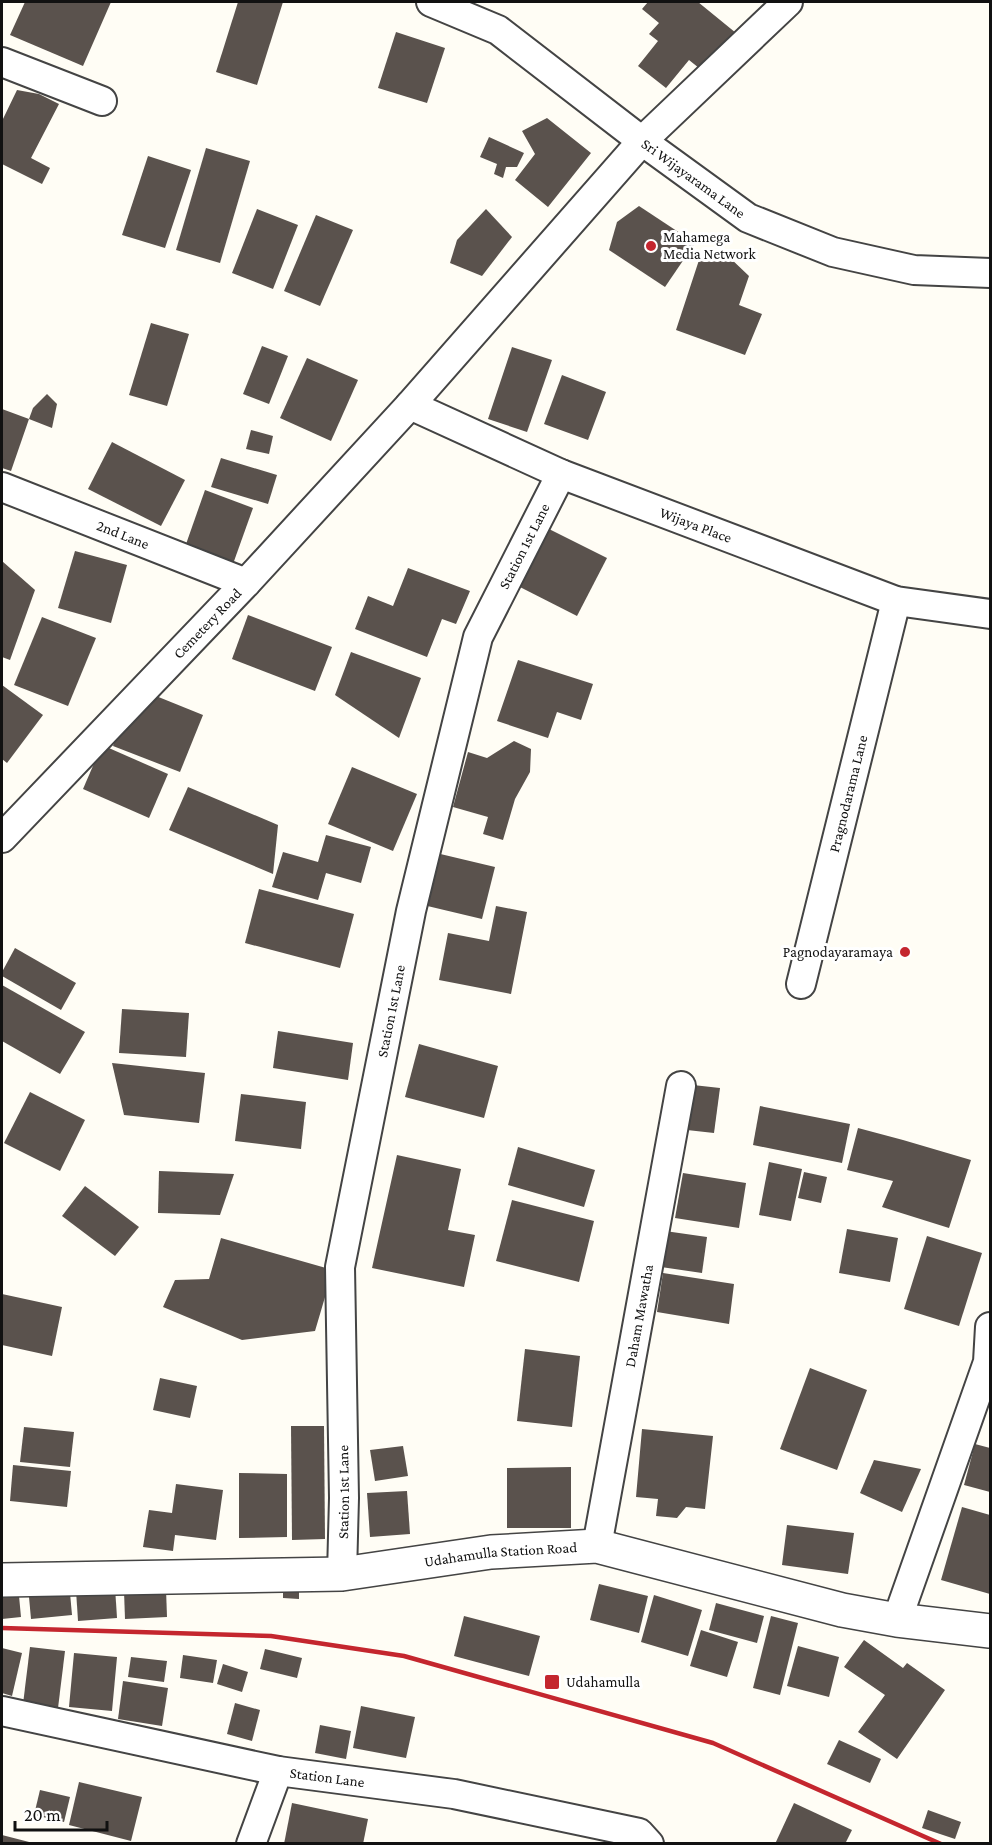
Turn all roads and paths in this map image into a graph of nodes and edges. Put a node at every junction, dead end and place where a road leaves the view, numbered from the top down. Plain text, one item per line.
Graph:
1 (431, 2) edge
2 (788, 2) edge
3 (2, 62) edge
4 (102, 101) dead end
5 (642, 141) junction
6 (990, 273) edge
7 (410, 405) junction
8 (561, 474) junction
9 (2, 487) edge
10 (246, 583) junction
11 (896, 601) junction
12 (990, 614) edge
13 (2, 838) edge
14 (801, 984) dead end
15 (681, 1086) dead end
16 (990, 1327) edge
17 (597, 1546) junction
18 (342, 1574) junction
19 (2, 1580) edge
20 (897, 1620) junction
21 (990, 1631) edge
22 (2, 1711) edge
23 (278, 1771) junction
24 (251, 1844) edge
25 (649, 1844) edge

1 - 5 street, Sri Wijayarama Lane
2 - 5 street, Cemetery Road
3 - 4 street
5 - 6 street, Sri Wijayarama Lane
5 - 7 street, Cemetery Road
7 - 8 street, Wijaya Place
7 - 10 street, Cemetery Road
8 - 11 street, Wijaya Place
8 - 18 street, Station 1st Lane
9 - 10 street, 2nd Lane
10 - 13 street, Cemetery Road
11 - 12 street, Wijaya Place
11 - 14 street, Pragnodarama Lane
15 - 17 street, Daham Mawatha
16 - 20 street
17 - 18 street, Udahamulla Station Road
17 - 20 street, Udahamulla Station Road
18 - 19 street, Udahamulla Station Road
20 - 21 street, Udahamulla Station Road
22 - 23 street, Station Lane
23 - 24 street
23 - 25 street, Station Lane

